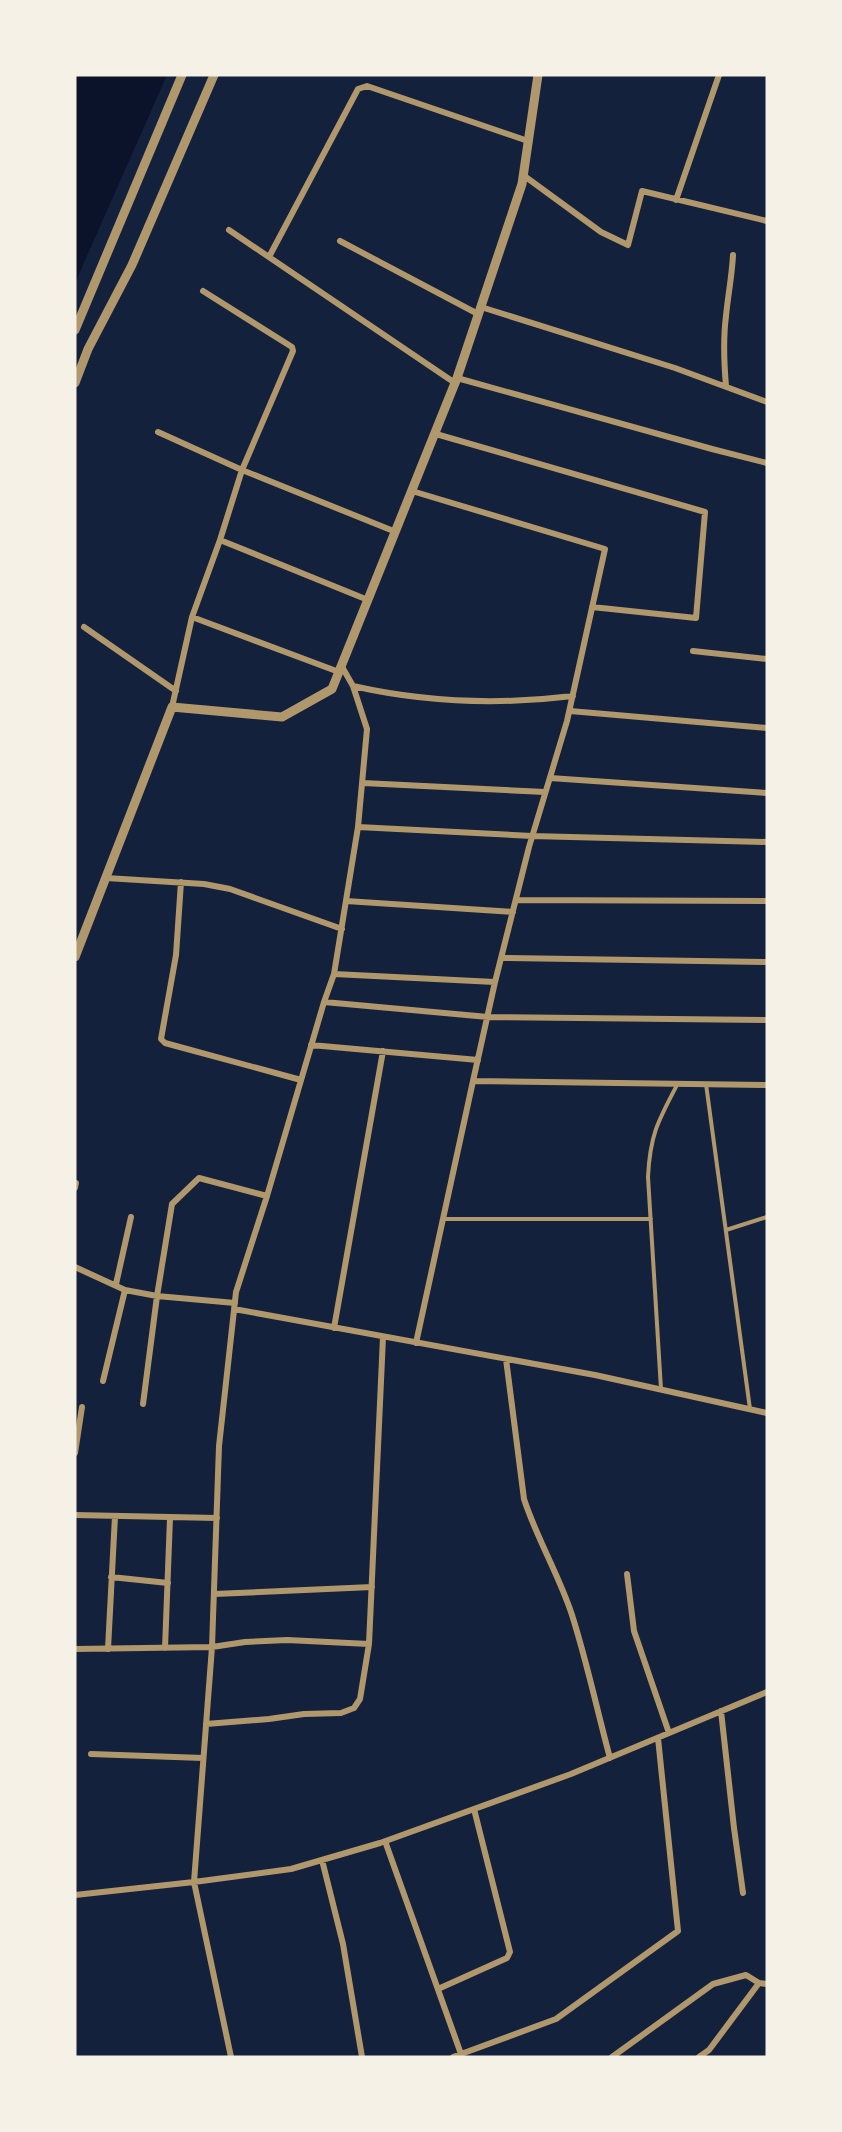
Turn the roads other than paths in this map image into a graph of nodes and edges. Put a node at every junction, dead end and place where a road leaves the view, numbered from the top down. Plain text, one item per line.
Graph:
1 (182, 75) edge
2 (213, 75) edge
3 (538, 75) edge
4 (719, 75) edge
5 (528, 141) junction
6 (523, 175) junction
7 (676, 200) junction
8 (767, 220) edge
9 (229, 230) dead end
10 (340, 242) dead end
11 (733, 255) dead end
12 (269, 257) junction
13 (202, 291) dead end
14 (479, 311) junction
15 (75, 330) edge
16 (456, 380) junction
17 (75, 383) edge
18 (726, 387) junction
19 (767, 402) edge
20 (158, 432) dead end
21 (436, 434) junction
22 (767, 463) edge
23 (242, 470) junction
24 (412, 491) junction
25 (396, 532) junction
26 (220, 540) junction
27 (368, 600) junction
28 (592, 607) junction
29 (192, 617) junction
30 (84, 627) dead end
31 (693, 651) dead end
32 (767, 659) edge
33 (340, 668) junction
34 (353, 686) junction
35 (176, 691) junction
36 (573, 696) junction
37 (172, 707) junction
38 (570, 711) junction
39 (767, 728) edge
40 (550, 778) junction
41 (363, 783) junction
42 (545, 792) junction
43 (767, 793) edge
44 (358, 826) junction
45 (532, 836) junction
46 (767, 842) edge
47 (106, 878) junction
48 (181, 882) junction
49 (516, 900) junction
50 (346, 901) junction
51 (767, 901) edge
52 (513, 912) junction
53 (342, 929) junction
54 (75, 957) edge
55 (502, 958) junction
56 (767, 963) edge
57 (334, 974) junction
58 (495, 982) junction
59 (324, 1002) junction
60 (488, 1017) junction
61 (767, 1020) edge
62 (311, 1045) junction
63 (383, 1051) junction
64 (478, 1060) junction
65 (301, 1080) junction
66 (473, 1082) junction
67 (677, 1084) junction
68 (706, 1084) junction
69 (767, 1085) edge
70 (267, 1196) junction
71 (131, 1217) dead end
72 (767, 1217) edge
73 (443, 1219) junction
74 (651, 1219) junction
75 (726, 1230) junction
76 (75, 1267) edge
77 (116, 1284) junction
78 (125, 1290) junction
79 (157, 1296) junction
80 (235, 1306) junction
81 (334, 1328) junction
82 (383, 1337) junction
83 (416, 1343) junction
84 (506, 1359) junction
85 (103, 1381) dead end
86 (661, 1390) junction
87 (143, 1404) dead end
88 (82, 1407) dead end
89 (750, 1409) junction
90 (767, 1413) edge
91 (75, 1453) edge
92 (75, 1515) edge
93 (115, 1516) junction
94 (170, 1518) junction
95 (217, 1518) junction
96 (627, 1574) dead end
97 (111, 1577) junction
98 (168, 1583) junction
99 (372, 1587) junction
100 (214, 1594) junction
101 (369, 1644) junction
102 (212, 1647) junction
103 (108, 1648) junction
104 (165, 1648) junction
105 (75, 1649) edge
106 (767, 1692) edge
107 (721, 1711) junction
108 (206, 1724) junction
109 (669, 1733) junction
110 (658, 1738) junction
111 (91, 1754) dead end
112 (203, 1758) junction
113 (610, 1758) junction
114 (474, 1809) junction
115 (384, 1841) junction
116 (322, 1860) junction
117 (194, 1882) junction
118 (744, 1893) dead end
119 (75, 1895) edge
120 (759, 1983) junction
121 (767, 1984) edge
122 (438, 1989) junction
123 (461, 2054) junction
124 (231, 2057) edge
125 (362, 2057) edge
126 (453, 2057) edge
127 (612, 2057) edge
128 (699, 2057) edge

1 - 15 street
2 - 17 street
3 - 5 street
4 - 7 street
5 - 6 street
5 - 12 street
6 - 7 street
6 - 14 street
7 - 8 street
9 - 12 street
10 - 14 street
11 - 18 street
12 - 16 street
13 - 23 street
14 - 16 street
14 - 18 street
16 - 21 street
16 - 22 street
18 - 19 street
20 - 23 street
21 - 24 street
21 - 28 street
23 - 25 street
23 - 26 street
24 - 25 street
24 - 28 street
25 - 27 street
26 - 27 street
26 - 29 street
27 - 33 street
28 - 36 street
29 - 33 street
29 - 35 street
30 - 35 street
31 - 32 street
33 - 34 street
33 - 37 street
34 - 36 street
34 - 41 street
35 - 37 street
36 - 38 street
37 - 47 street
38 - 39 street
38 - 40 street
40 - 42 street
40 - 43 street
41 - 42 street
41 - 44 street
42 - 45 street
44 - 45 street
44 - 50 street
45 - 46 street
45 - 49 street
47 - 48 street
47 - 54 street
48 - 53 street
48 - 65 street
49 - 51 street
49 - 52 street
50 - 52 street
50 - 53 street
52 - 55 street
53 - 57 street
55 - 56 street
55 - 58 street
57 - 58 street
57 - 59 street
58 - 60 street
59 - 60 street
59 - 62 street
60 - 61 street
60 - 64 street
62 - 63 street
62 - 65 street
63 - 64 street
63 - 81 street
64 - 66 street
65 - 70 street
66 - 67 street
66 - 73 street
67 - 68 street
67 - 74 lane
68 - 69 street
68 - 75 lane
70 - 79 street
70 - 80 street
71 - 77 street
72 - 75 lane
73 - 74 lane
73 - 83 street
74 - 86 lane
75 - 89 lane
76 - 77 street
77 - 78 street
78 - 79 street
78 - 85 street
79 - 80 street
79 - 87 street
80 - 81 street
80 - 95 street
81 - 82 street
82 - 83 street
82 - 99 street
83 - 84 street
84 - 86 street
84 - 113 street
86 - 89 street
88 - 91 street
89 - 90 street
92 - 93 street
93 - 94 street
93 - 97 street
94 - 95 street
94 - 98 street
95 - 100 street
96 - 109 street
97 - 98 street
97 - 103 street
98 - 104 street
99 - 100 street
99 - 101 street
100 - 102 street
101 - 102 street
101 - 108 street
102 - 104 street
102 - 108 street
103 - 104 street
103 - 105 street
106 - 107 street
107 - 109 street
107 - 118 street
108 - 112 street
109 - 110 street
110 - 113 street
110 - 123 street
111 - 112 street
112 - 117 street
113 - 114 street
114 - 115 street
114 - 122 street
115 - 116 street
115 - 122 street
116 - 117 street
116 - 125 street
117 - 119 street
117 - 124 street
120 - 121 street
120 - 127 street
120 - 128 street
122 - 123 street
123 - 126 street

